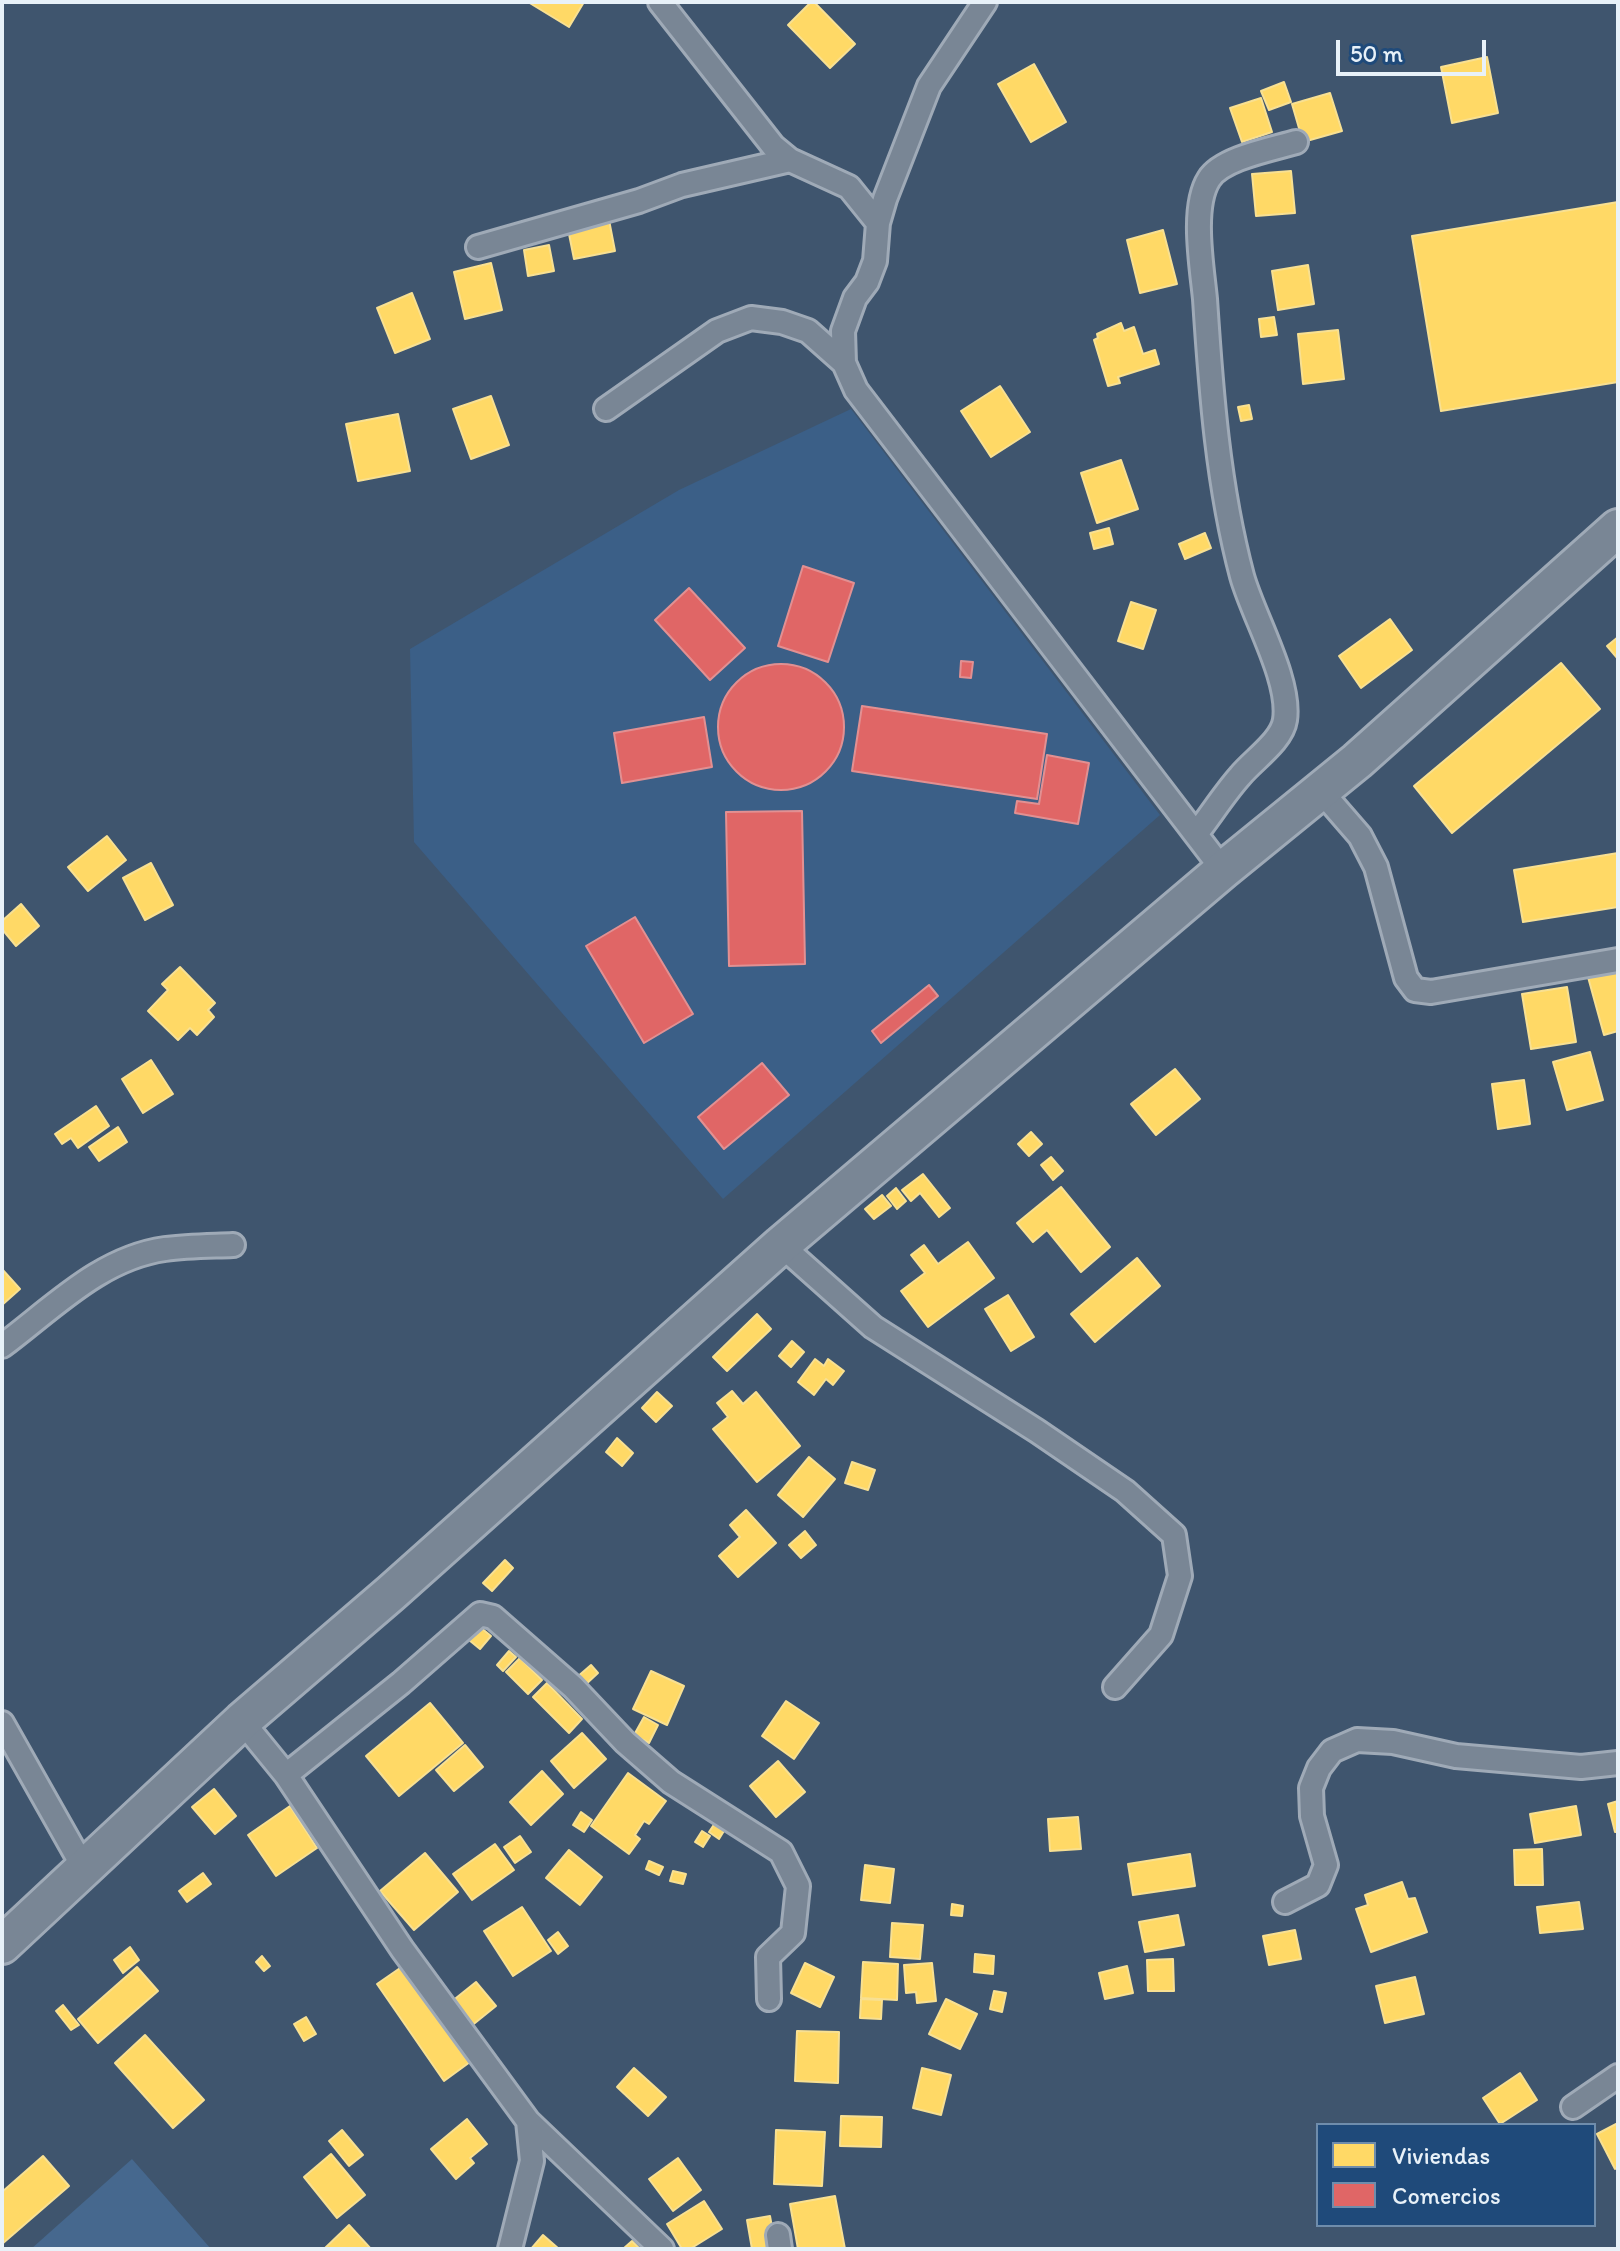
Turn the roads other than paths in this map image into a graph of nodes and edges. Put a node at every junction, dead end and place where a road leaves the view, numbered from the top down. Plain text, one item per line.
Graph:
1 (660, 2) edge
2 (985, 2) edge
3 (1296, 142) dead end
4 (790, 160) junction
5 (878, 223) junction
6 (478, 247) dead end
7 (844, 363) junction
8 (606, 409) dead end
9 (1618, 528) edge
10 (1321, 791) junction
11 (1196, 834) junction
12 (1223, 870) junction
13 (1618, 960) edge
14 (233, 1245) dead end
15 (781, 1245) junction
16 (2, 1346) edge
17 (1115, 1687) dead end
18 (242, 1721) junction
19 (2, 1723) edge
20 (1618, 1763) edge
21 (286, 1775) junction
22 (85, 1870) junction
23 (1285, 1902) dead end
24 (2, 1945) edge
25 (769, 1999) dead end
26 (1618, 2076) edge
27 (1573, 2107) dead end
28 (528, 2121) junction
29 (510, 2249) edge
30 (662, 2249) edge

1 - 4 street
2 - 5 street
3 - 11 street
4 - 5 street
4 - 6 street
5 - 7 street
7 - 8 street
7 - 11 street
9 - 10 main road
10 - 12 main road
10 - 13 street
11 - 12 street
12 - 15 main road
14 - 16 street
15 - 17 street
15 - 18 main road
18 - 21 street
18 - 22 main road
19 - 22 street
20 - 23 street
21 - 25 street
21 - 28 street
22 - 24 main road
26 - 27 street
28 - 29 street
28 - 30 street

